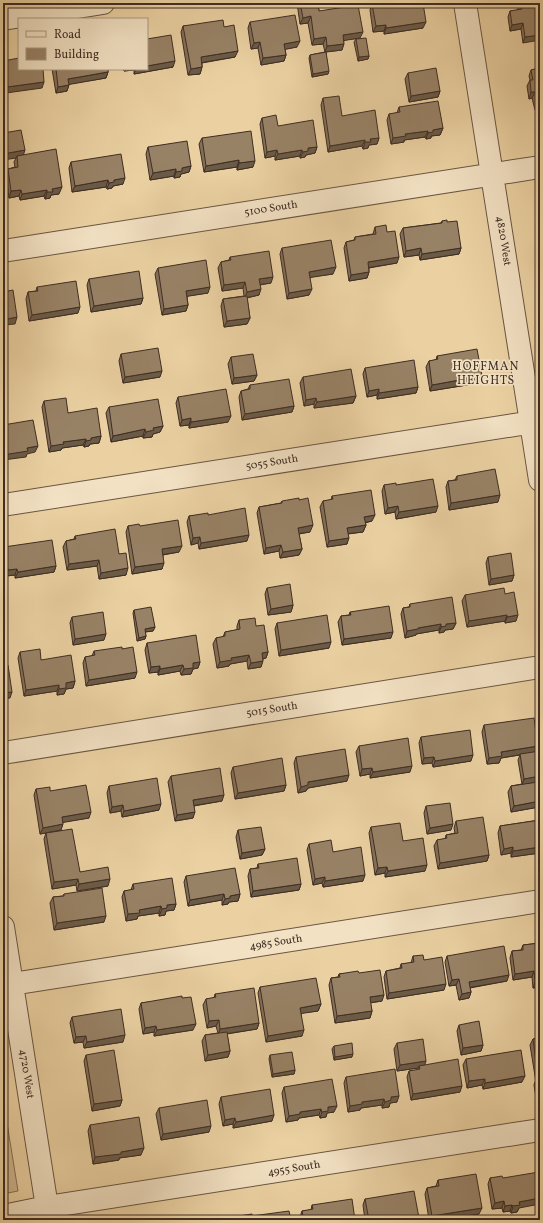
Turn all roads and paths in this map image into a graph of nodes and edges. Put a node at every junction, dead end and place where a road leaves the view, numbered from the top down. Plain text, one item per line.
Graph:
1 (103, 3) edge
2 (465, 3) edge
3 (3, 19) edge
4 (540, 167) edge
5 (493, 175) junction
6 (3, 251) edge
7 (536, 422) edge
8 (540, 480) edge
9 (3, 505) edge
10 (540, 667) edge
11 (3, 753) edge
12 (540, 901) edge
13 (3, 927) edge
14 (5, 951) edge
15 (12, 984) junction
16 (10, 1015) edge
17 (540, 1130) edge
18 (48, 1214) edge
19 (3, 1216) edge

1 - 3 street
2 - 5 street, 4820 West
4 - 5 street, 5100 South
5 - 6 street, 5100 South
5 - 7 street, 4820 West
7 - 8 street, 4820 West
7 - 9 street, 5055 South
10 - 11 street, 5015 South
12 - 15 street, 4985 South
13 - 14 street, 4720 West
14 - 15 street, 4720 West
15 - 16 street, 4720 West
16 - 18 street, 4720 West
17 - 18 street, 4955 South
18 - 19 street, 4955 South

